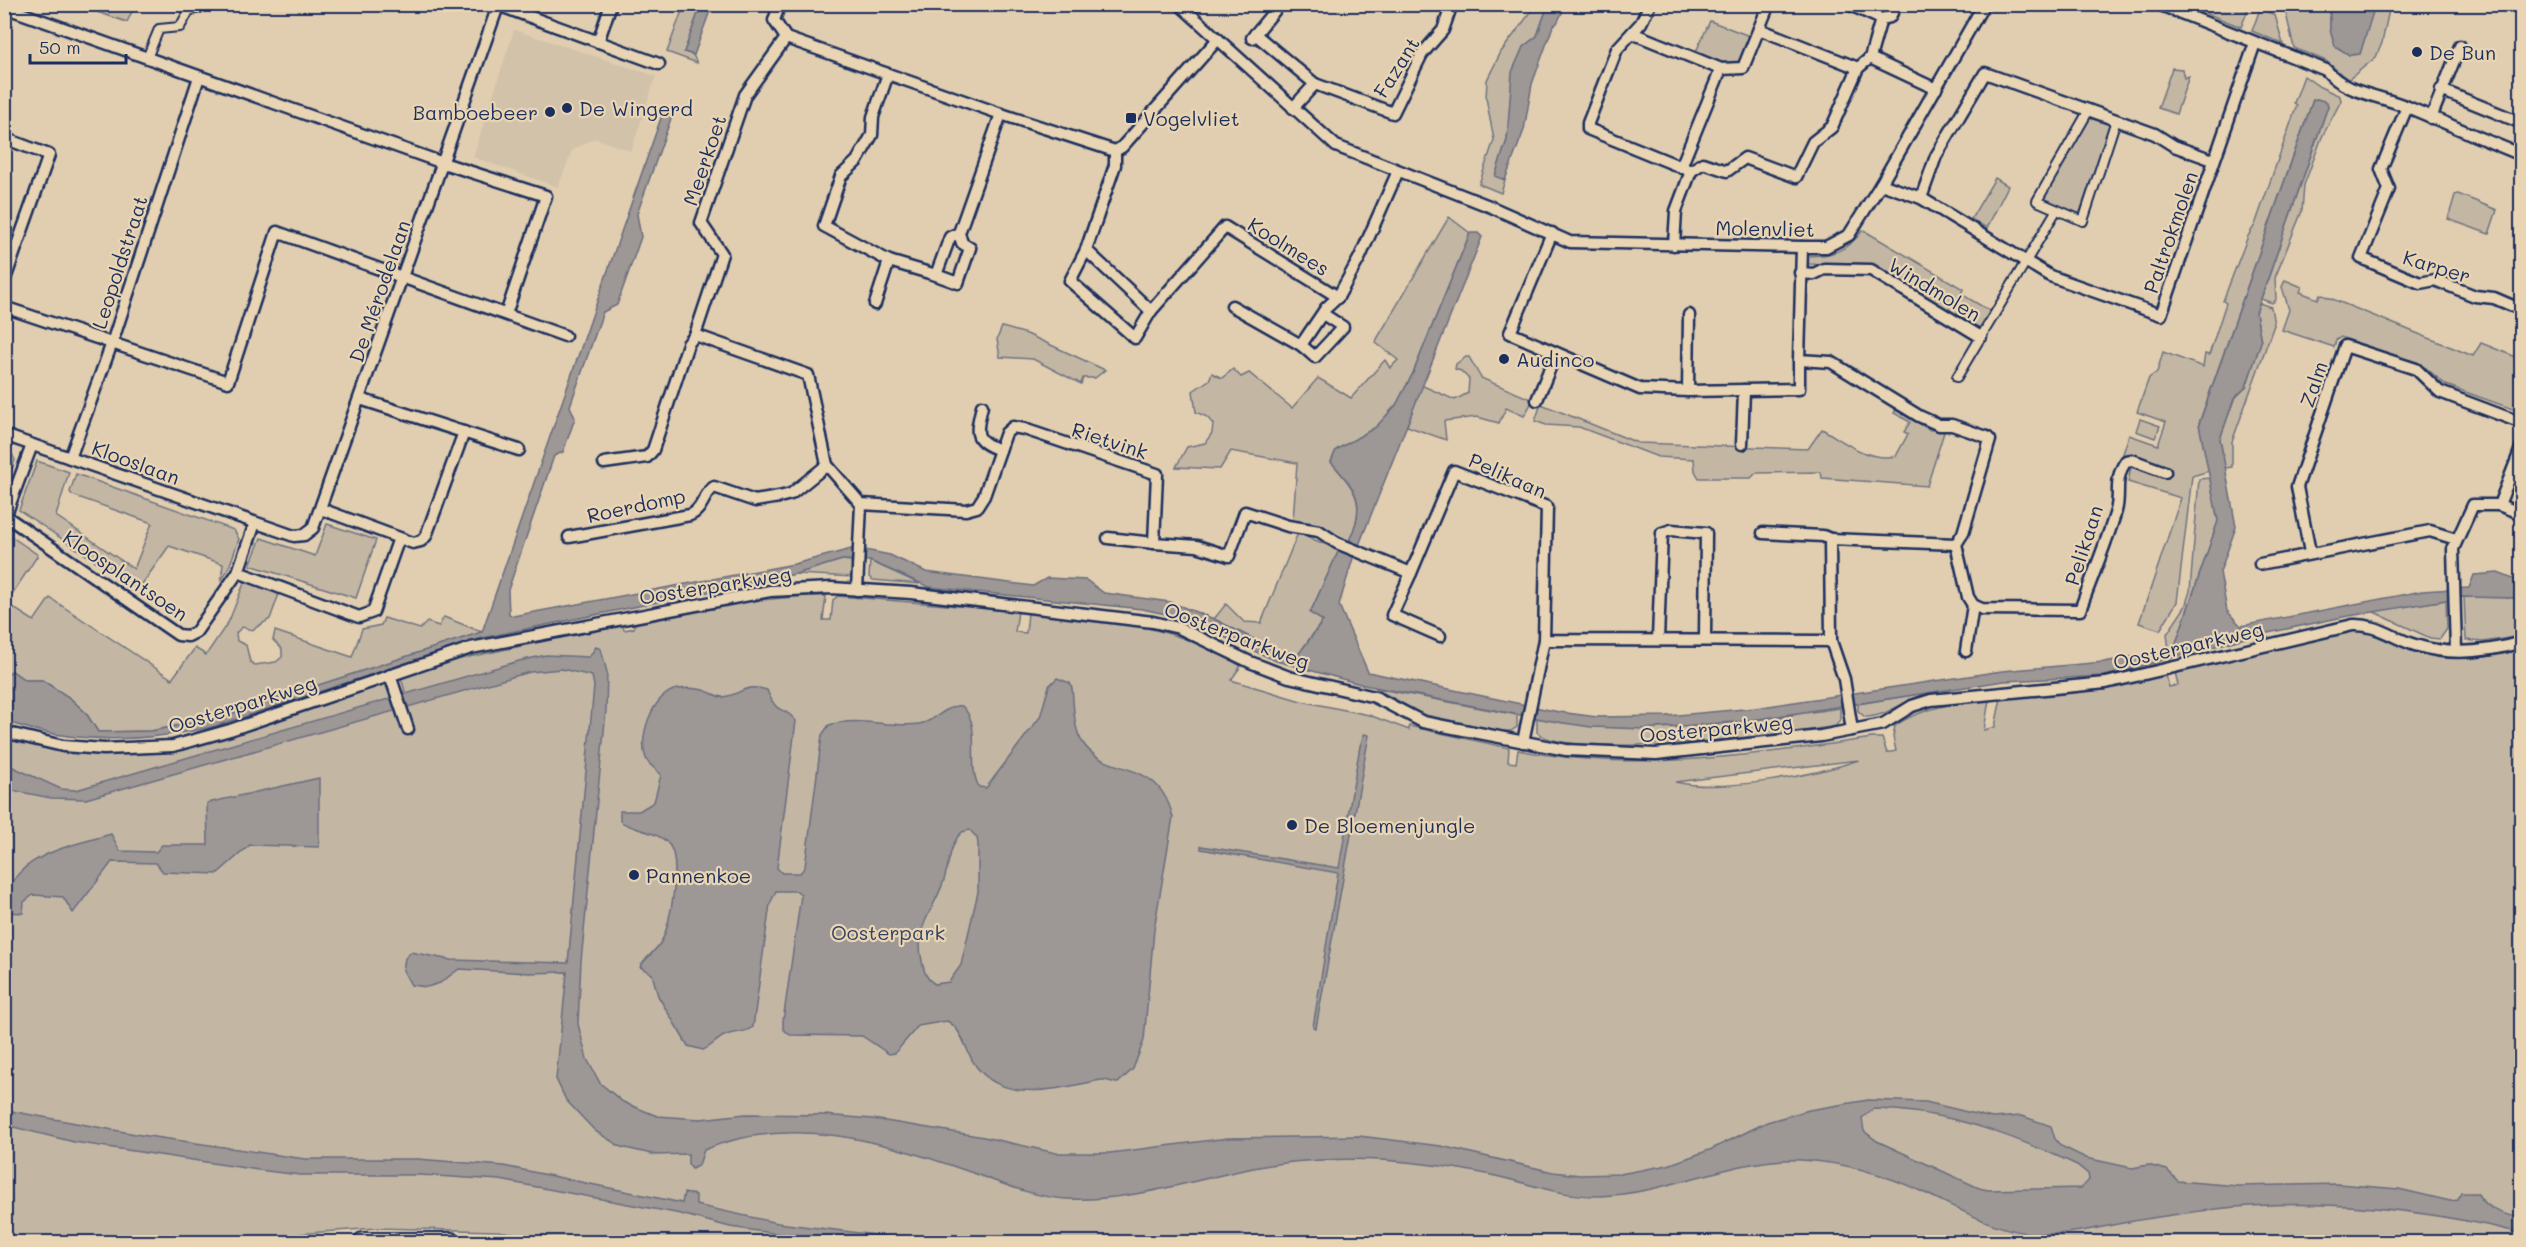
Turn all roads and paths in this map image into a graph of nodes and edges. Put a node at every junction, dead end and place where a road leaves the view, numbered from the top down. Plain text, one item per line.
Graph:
1 (203, 4) edge
2 (611, 4) edge
3 (780, 4) edge
4 (1179, 4) edge
5 (1280, 4) edge
6 (1452, 4) edge
7 (1650, 4) edge
8 (1769, 4) edge
9 (1848, 4) edge
10 (1896, 4) edge
11 (1984, 4) edge
12 (496, 5) edge
13 (2160, 5) edge
14 (4, 7) edge
15 (1881, 20) junction
16 (1759, 29) junction
17 (1632, 33) junction
18 (786, 38) junction
19 (1218, 39) junction
20 (598, 42) junction
21 (2255, 43) junction
22 (2460, 46) dead end
23 (147, 58) junction
24 (1870, 58) junction
25 (659, 64) dead end
26 (1858, 68) junction
27 (1721, 69) junction
28 (888, 74) junction
29 (199, 77) junction
30 (1315, 84) junction
31 (1936, 89) junction
32 (2441, 90) junction
33 (2407, 107) junction
34 (1293, 108) junction
35 (2089, 110) junction
36 (1001, 114) junction
37 (2431, 118) junction
38 (2116, 120) junction
39 (2522, 123) edge
40 (4, 138) edge
41 (1115, 150) junction
42 (2522, 155) edge
43 (2213, 160) junction
44 (443, 163) junction
45 (1686, 169) junction
46 (1398, 171) junction
47 (1881, 184) junction
48 (1921, 198) junction
49 (2056, 211) junction
50 (959, 233) junction
51 (1552, 233) junction
52 (1674, 245) junction
53 (1802, 247) junction
54 (1086, 250) junction
55 (889, 261) junction
56 (2026, 263) junction
57 (1800, 273) junction
58 (936, 275) junction
59 (403, 276) junction
60 (4, 282) edge
61 (1338, 297) junction
62 (875, 304) dead end
63 (1232, 306) dead end
64 (4, 307) edge
65 (1151, 310) junction
66 (2522, 310) edge
67 (506, 314) junction
68 (1323, 314) junction
69 (1689, 315) dead end
70 (695, 335) junction
71 (565, 336) dead end
72 (1981, 337) junction
73 (112, 343) junction
74 (1301, 345) junction
75 (1556, 353) junction
76 (1799, 360) junction
77 (1957, 377) dead end
78 (1744, 390) junction
79 (1688, 391) junction
80 (360, 399) junction
81 (1538, 400) dead end
82 (982, 406) dead end
83 (2522, 423) edge
84 (464, 432) junction
85 (4, 435) edge
86 (1742, 444) dead end
87 (32, 445) junction
88 (2522, 446) edge
89 (519, 450) dead end
90 (1000, 450) junction
91 (70, 458) junction
92 (604, 463) dead end
93 (827, 465) junction
94 (2165, 472) dead end
95 (861, 504) junction
96 (2499, 506) junction
97 (321, 509) junction
98 (2522, 514) edge
99 (6, 519) edge
100 (255, 523) junction
101 (1763, 533) dead end
102 (569, 537) dead end
103 (399, 538) junction
104 (1108, 538) dead end
105 (1830, 539) junction
106 (2456, 539) junction
107 (1154, 543) junction
108 (1956, 544) junction
109 (2310, 552) junction
110 (2260, 564) dead end
111 (238, 572) junction
112 (1411, 573) junction
113 (858, 590) junction
114 (1972, 605) junction
115 (1440, 636) dead end
116 (1705, 638) junction
117 (1658, 639) junction
118 (1544, 640) junction
119 (1831, 641) junction
120 (2522, 642) edge
121 (2456, 650) junction
122 (1966, 651) dead end
123 (390, 675) junction
124 (408, 729) dead end
125 (1852, 730) junction
126 (4, 732) edge
127 (1523, 742) junction
128 (363, 1242) edge
129 (451, 1242) edge

1 - 23 street
2 - 20 street
3 - 18 street
4 - 19 street
5 - 30 street, Fazant
6 - 30 street, Fazant
7 - 17 street
8 - 16 street
9 - 15 street
10 - 15 street
11 - 31 street, Molenvliet
12 - 20 street
12 - 44 street, De Mérodelaan
13 - 21 street
14 - 23 street
15 - 24 street
16 - 26 street
16 - 27 street
17 - 27 street
17 - 45 street
18 - 28 street
18 - 70 street, Meerkoet
19 - 34 street
19 - 41 street
20 - 25 street
21 - 33 street
21 - 43 street, Paltrokmolen
22 - 32 street
23 - 29 street
24 - 26 street
24 - 31 street
26 - 45 street
27 - 45 street
28 - 36 street
28 - 55 street
29 - 44 street
29 - 73 street, Leopoldstraat
30 - 34 street
31 - 47 street, Molenvliet
32 - 37 street
32 - 39 street
33 - 37 street
33 - 66 street, Karper
34 - 46 street
35 - 38 street, Paltrokmolen
35 - 48 street, Paltrokmolen
35 - 49 street
36 - 41 street
36 - 50 street
37 - 42 street
38 - 43 street, Paltrokmolen
38 - 49 street
40 - 60 street
41 - 54 street, Koolmees
43 - 56 street, Paltrokmolen
44 - 59 street, De Mérodelaan
44 - 67 street
45 - 52 street
46 - 51 street, Molenvliet
46 - 61 street, Koolmees
47 - 48 street, Paltrokmolen
47 - 53 street, Molenvliet
48 - 56 street, Paltrokmolen
49 - 56 street
50 - 58 street
50 - 58 street
51 - 52 street, Molenvliet
51 - 75 street
52 - 53 street, Molenvliet
53 - 57 street
54 - 65 street
54 - 65 street, Koolmees
55 - 58 street
55 - 62 street
56 - 72 street
57 - 72 street, Windmolen
57 - 76 street
59 - 67 street
59 - 73 street
59 - 80 street, De Mérodelaan
61 - 65 street, Koolmees
61 - 68 street, Koolmees
63 - 74 street
64 - 73 street
67 - 71 street
68 - 74 street, Koolmees
68 - 74 street
69 - 79 street
70 - 92 street, Meerkoet
70 - 93 street
72 - 77 street
73 - 91 street, Leopoldstraat
75 - 79 street
75 - 81 street
76 - 78 street
76 - 108 street
78 - 79 street
78 - 86 street
80 - 84 street
80 - 97 street, De Mérodelaan
82 - 90 street
83 - 109 street, Zalm
84 - 89 street
84 - 103 street
85 - 87 street, Klooslaan
87 - 91 street, Klooslaan
87 - 99 street, Kloosplantsoen
88 - 96 street
90 - 95 street, Rietvink
90 - 107 street, Rietvink
91 - 100 street, Klooslaan
93 - 95 street
93 - 102 street, Roerdomp
94 - 114 street, Pelikaan
95 - 113 street
96 - 98 street
96 - 106 street
97 - 100 street, De Mérodelaan
97 - 103 street
99 - 111 street, Kloosplantsoen
100 - 111 street, Kloosplantsoen
101 - 105 street
103 - 111 street
104 - 107 street
105 - 108 street
105 - 119 street
106 - 109 street
106 - 121 street
107 - 112 street
108 - 114 street
109 - 110 street
112 - 115 street
112 - 118 street, Pelikaan
113 - 123 street, Oosterparkweg
113 - 127 street, Oosterparkweg
114 - 122 street
116 - 117 street
116 - 117 street
116 - 119 street
117 - 118 street
118 - 127 street, Pelikaan
119 - 125 street
120 - 121 street, Oosterparkweg
121 - 125 street, Oosterparkweg
123 - 124 street
123 - 126 street, Oosterparkweg
125 - 127 street, Oosterparkweg
128 - 129 highway

